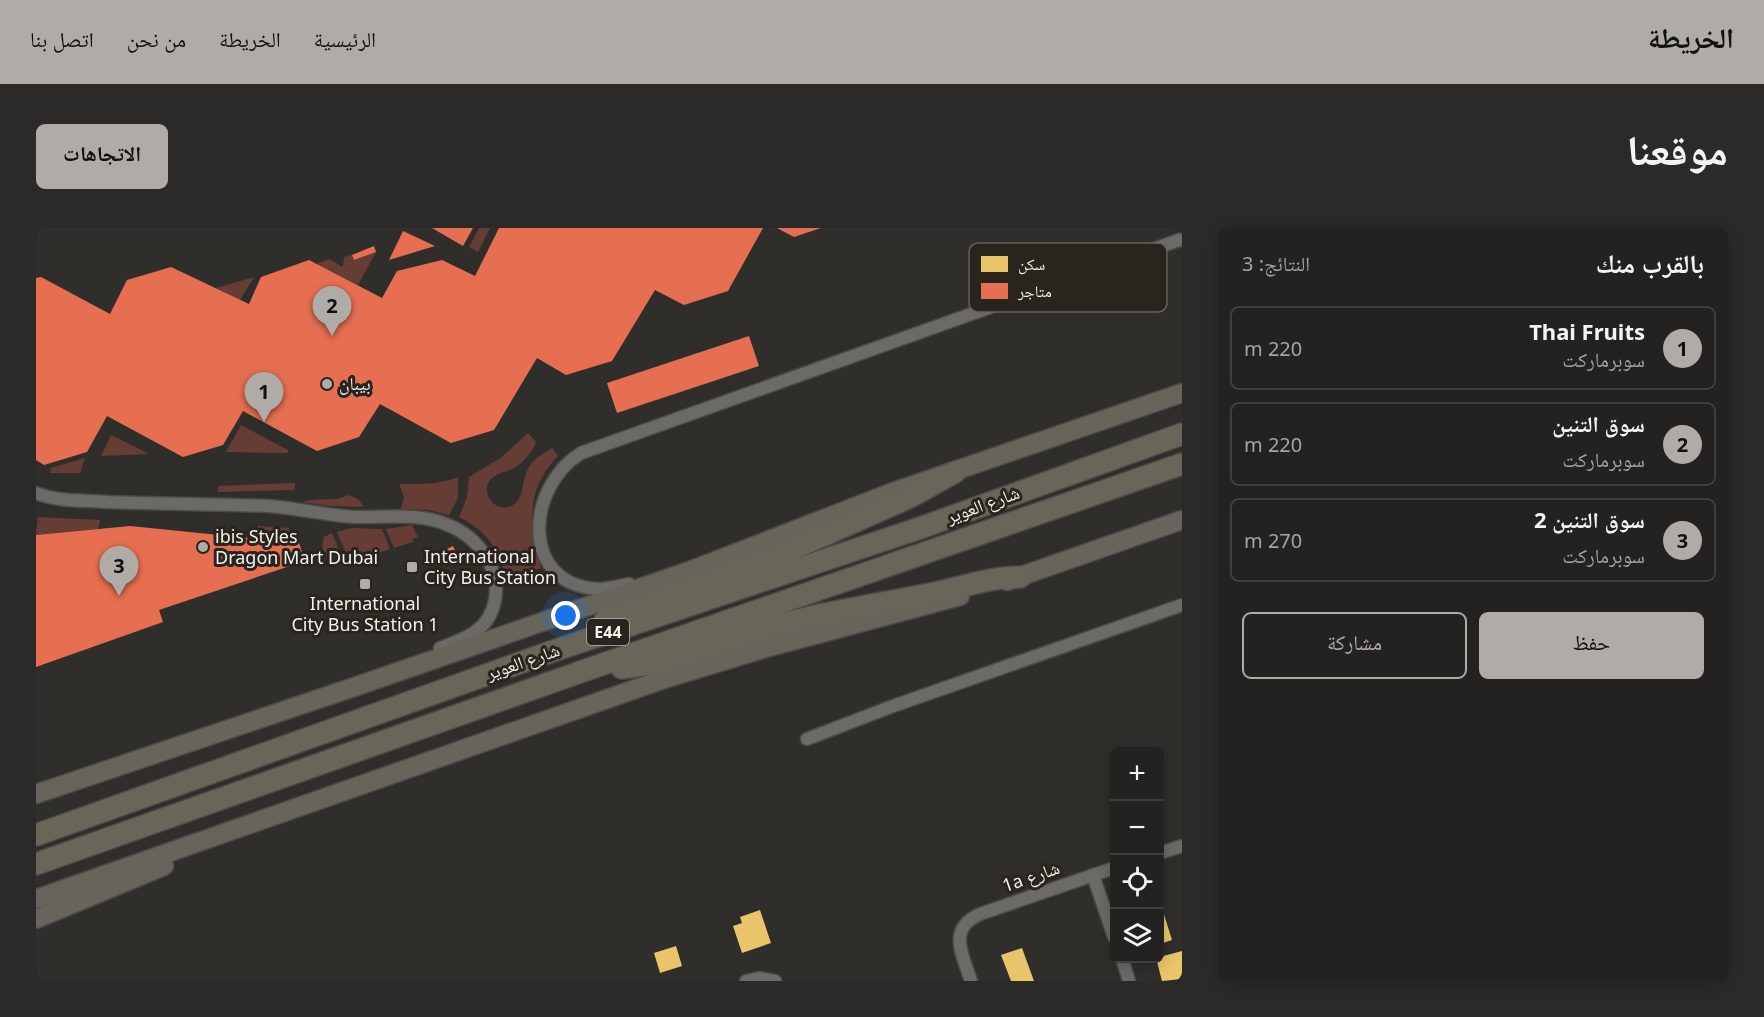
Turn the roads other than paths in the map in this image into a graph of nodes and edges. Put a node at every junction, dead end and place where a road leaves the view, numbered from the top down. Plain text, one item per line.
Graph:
1 (1182, 239) edge
2 (1167, 244) edge
3 (976, 312) edge
4 (1182, 393) edge
5 (1182, 434) edge
6 (1182, 464) edge
7 (955, 472) junction
8 (36, 493) edge
9 (1182, 520) edge
10 (692, 570) junction
11 (1020, 577) junction
12 (1182, 605) edge
13 (556, 650) junction
14 (586, 670) junction
15 (360, 685) junction
16 (807, 740) dead end
17 (36, 794) edge
18 (309, 805) junction
19 (36, 835) edge
20 (1182, 846) edge
21 (1164, 852) edge
22 (36, 864) edge
23 (1110, 869) edge
24 (1093, 875) junction
25 (36, 899) edge
26 (36, 919) edge
27 (1110, 925) edge
28 (1124, 963) edge
29 (775, 980) edge
30 (746, 981) edge
31 (971, 981) edge
32 (1130, 981) edge

1 - 2 street
3 - 10 street
4 - 7 main road
5 - 13 highway, شارع العوير / E44
6 - 14 highway, شارع العوير / E44
7 - 10 main road
7 - 13 highway
8 - 15 street
9 - 11 main road
10 - 15 main road
11 - 14 highway
11 - 18 main road
12 - 16 street
13 - 19 highway, شارع العوير / E44
14 - 22 highway, شارع العوير / E44
15 - 17 main road
18 - 25 main road
18 - 26 main road
20 - 21 street
23 - 24 street, 1a شارع
24 - 27 street
24 - 31 street, 1a شارع
28 - 32 street
29 - 30 street

